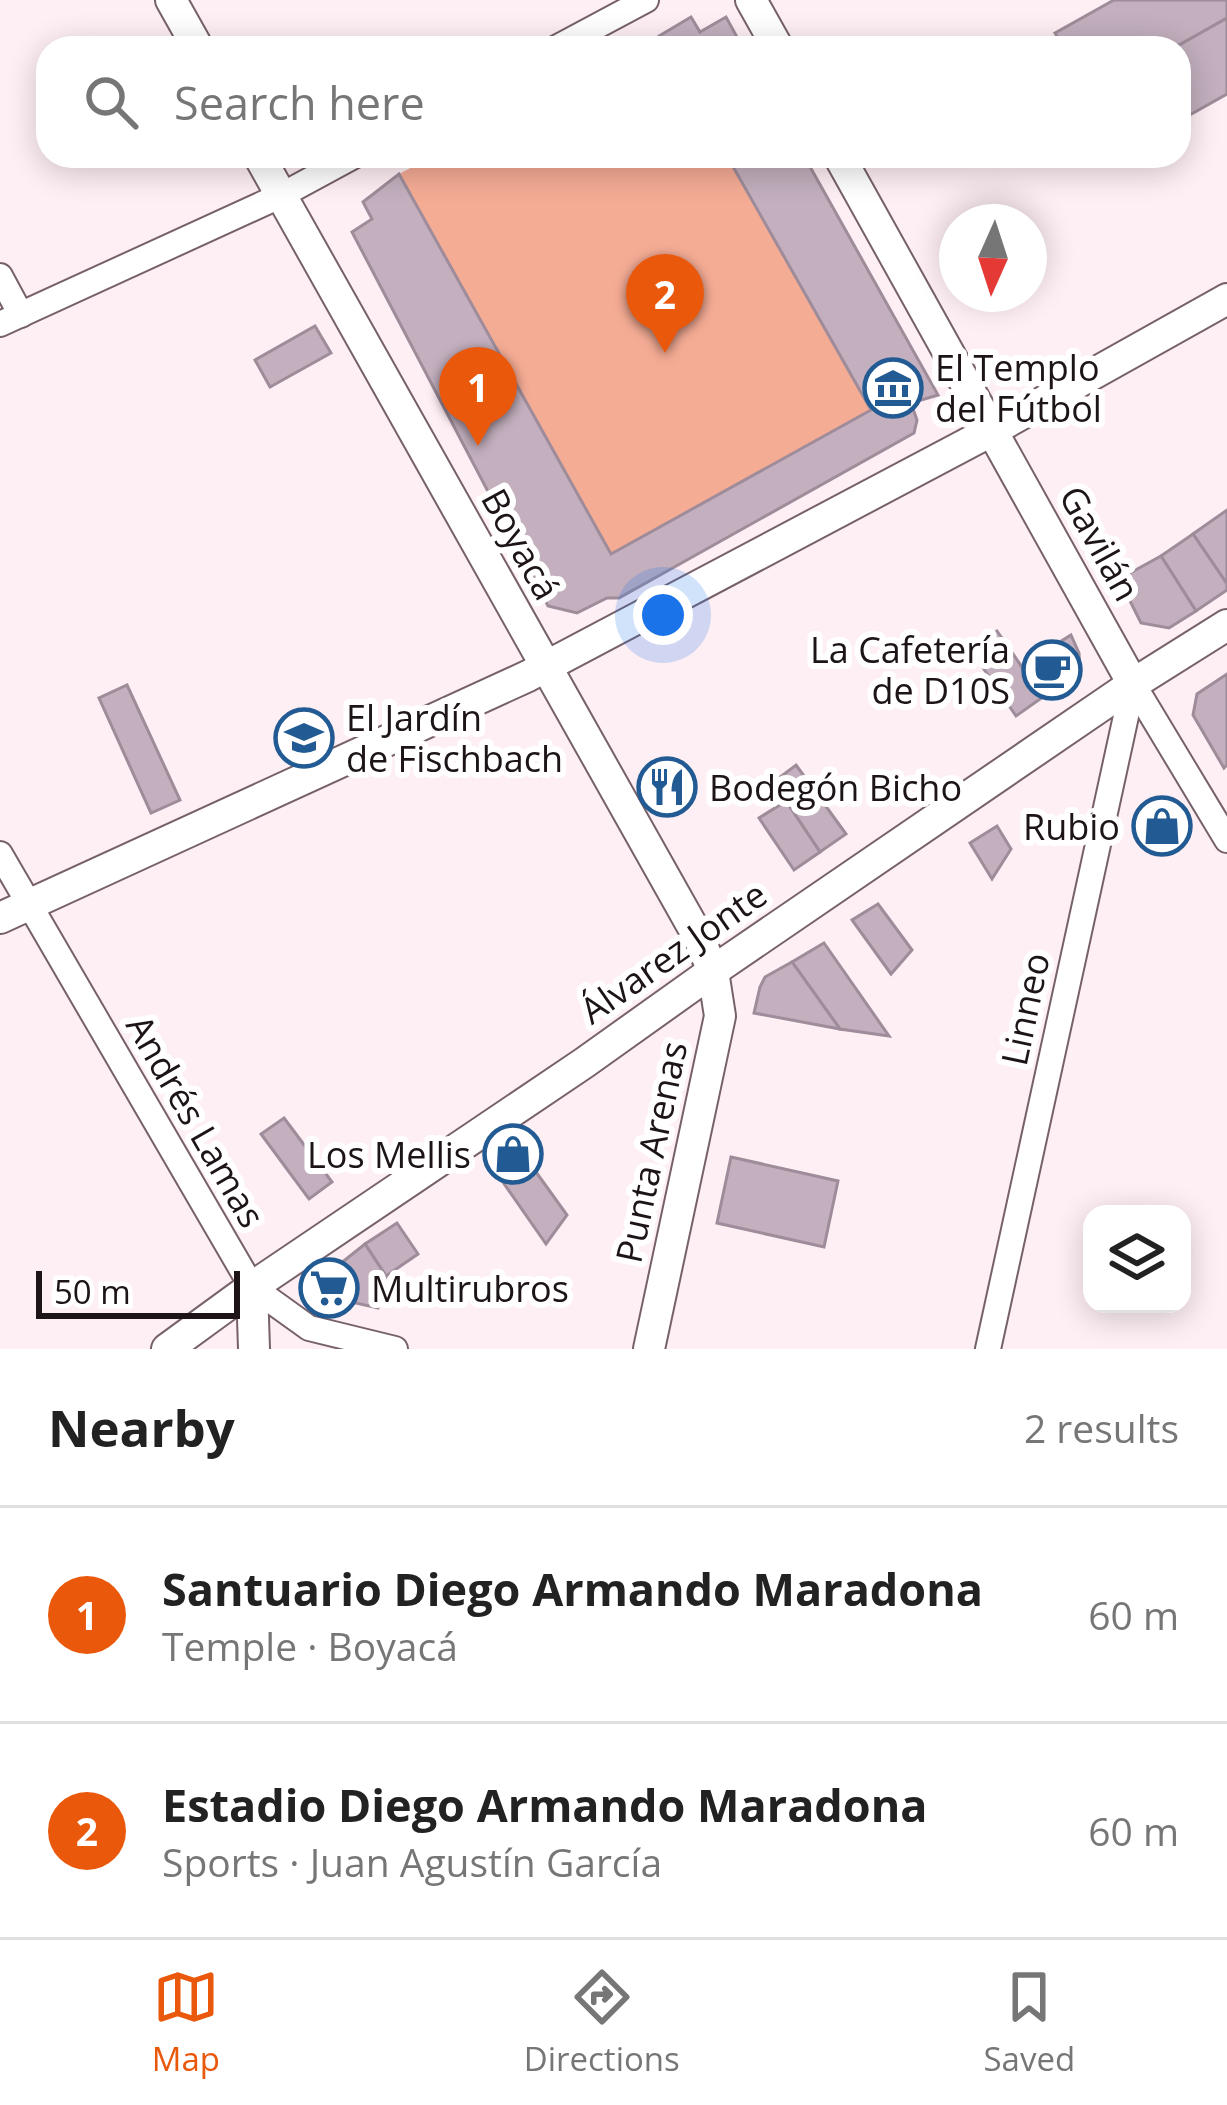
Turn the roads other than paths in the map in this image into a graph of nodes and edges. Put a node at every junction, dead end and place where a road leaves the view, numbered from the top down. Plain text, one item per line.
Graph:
1 (171, 0) edge
2 (646, 0) edge
3 (751, 0) edge
4 (191, 36) edge
5 (578, 36) edge
6 (771, 36) edge
7 (267, 168) edge
8 (333, 168) edge
9 (845, 168) edge
10 (282, 195) junction
11 (0, 276) edge
12 (1227, 299) edge
13 (11, 319) edge
14 (993, 430) junction
15 (1227, 625) edge
16 (545, 667) junction
17 (1133, 684) junction
18 (1227, 840) edge
19 (0, 854) edge
20 (29, 905) junction
21 (0, 918) edge
22 (712, 970) junction
23 (252, 1287) junction
24 (167, 1349) edge
25 (254, 1349) edge
26 (395, 1349) edge
27 (649, 1349) edge
28 (988, 1349) edge

1 - 4 street
2 - 5 street
3 - 6 street
7 - 10 street, Boyacá
8 - 10 street
9 - 14 street, Gavilán
10 - 13 street
10 - 16 street, Boyacá
11 - 13 street
12 - 14 street
14 - 16 street
14 - 17 street, Gavilán
15 - 17 street, Álvarez Jonte
16 - 20 street
16 - 22 street, Boyacá
17 - 18 street, Gavilán
17 - 22 street, Álvarez Jonte
17 - 28 street, Linneo
19 - 20 street, Andrés Lamas
20 - 21 street
20 - 23 street, Andrés Lamas
22 - 23 street, Álvarez Jonte
22 - 27 street, Punta Arenas
23 - 24 street, Álvarez Jonte
23 - 25 street
23 - 26 street, Andrés Lamas

